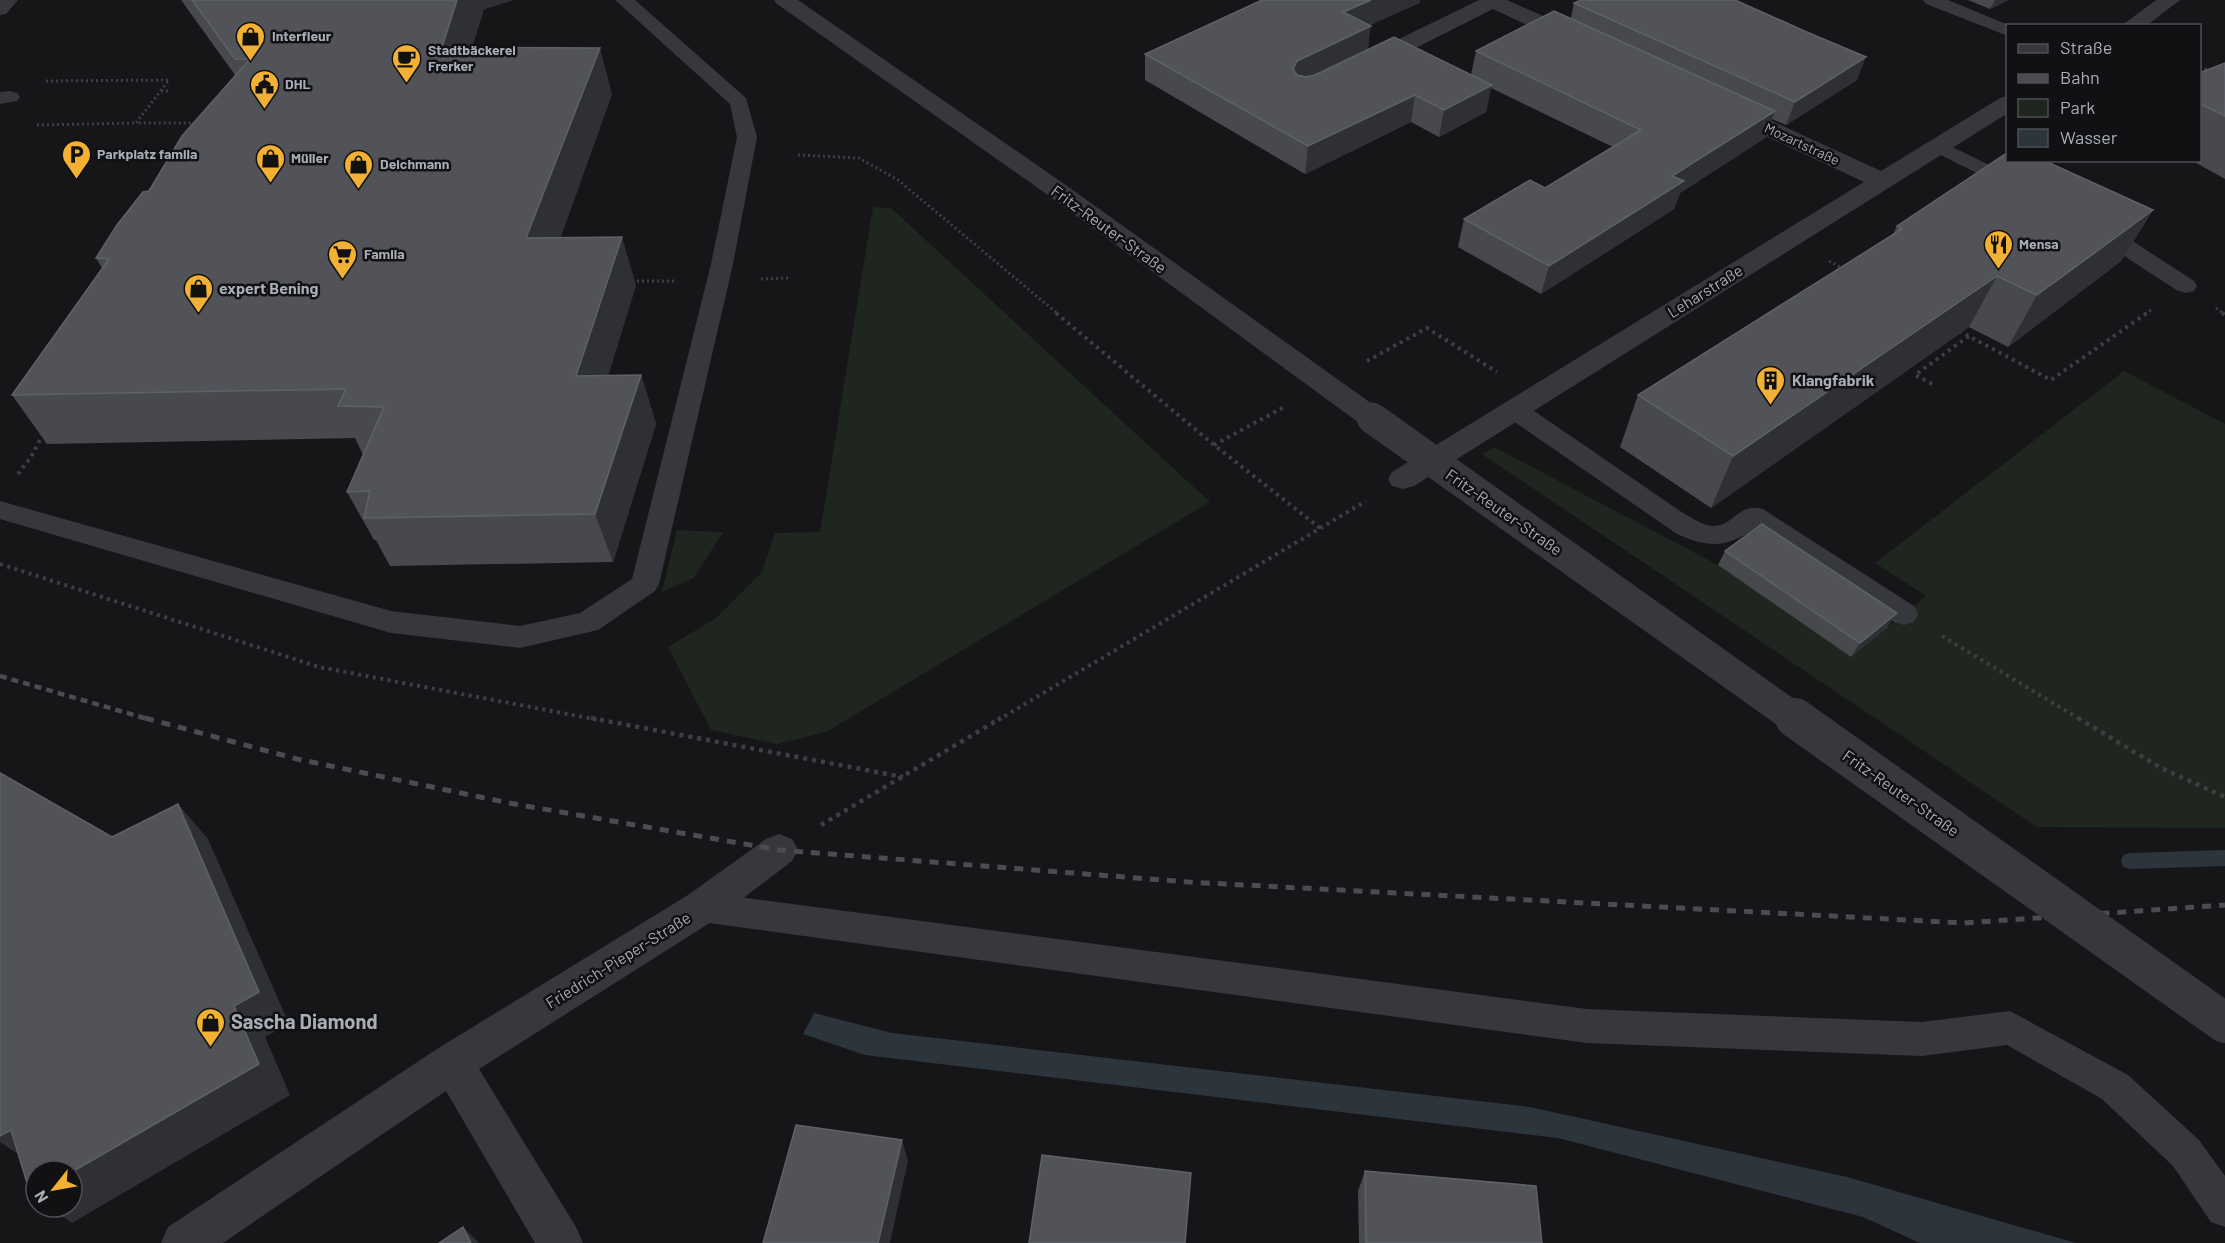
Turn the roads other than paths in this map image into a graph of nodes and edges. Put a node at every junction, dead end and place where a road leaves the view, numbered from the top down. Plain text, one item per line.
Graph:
1 (9, 0) edge
2 (624, 0) edge
3 (784, 0) edge
4 (1932, 0) edge
5 (2170, 0) edge
6 (1492, 1) edge
7 (0, 9) edge
8 (2135, 24) edge
9 (2006, 31) edge
10 (1591, 46) edge
11 (1345, 75) edge
12 (1709, 101) edge
13 (2006, 104) edge
14 (1938, 146) junction
15 (1882, 181) junction
16 (2034, 194) edge
17 (2083, 219) edge
18 (2186, 286) road end
19 (1526, 403) junction
20 (1403, 479) road end
21 (0, 510) edge
22 (1904, 614) road end
23 (779, 850) road end
24 (702, 907) junction
25 (2225, 1023) edge
26 (452, 1063) junction
27 (2225, 1208) edge
28 (184, 1243) edge
29 (560, 1243) edge

1 - 7 lane
2 - 21 lane
3 - 25 street, Fritz-Reuter-Straße, bridge
4 - 9 lane
5 - 8 street
6 - 10 street
6 - 11 street
12 - 15 street, Mozartstraße
13 - 14 street, Leharstraße
14 - 15 street, Leharstraße
14 - 16 lane
15 - 19 street, Leharstraße
17 - 18 lane
19 - 20 street, Leharstraße
19 - 22 lane
23 - 24 street, Friedrich-Pieper-Straße
24 - 26 street, Friedrich-Pieper-Straße
24 - 27 lane
26 - 28 street, Friedrich-Pieper-Straße
26 - 29 street

